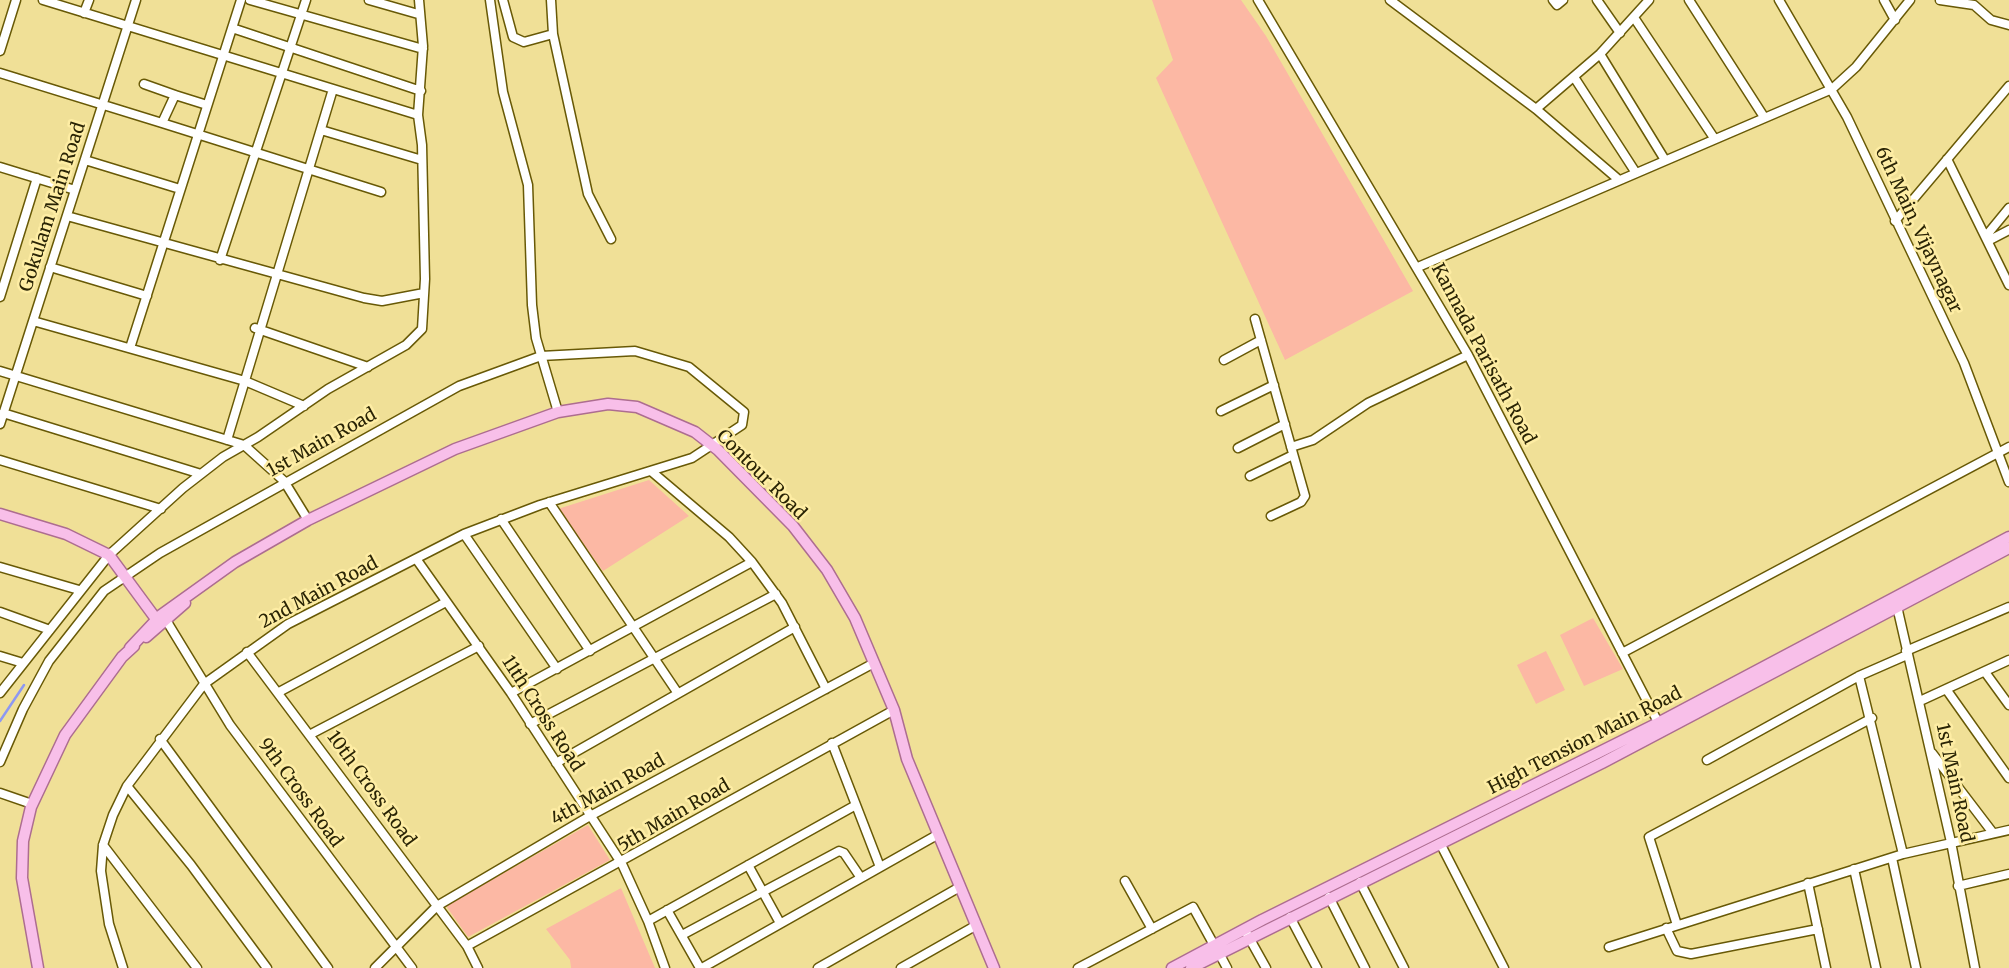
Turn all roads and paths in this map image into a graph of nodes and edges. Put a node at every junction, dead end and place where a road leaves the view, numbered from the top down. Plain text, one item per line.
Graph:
1 (16, 0) edge
2 (43, 0) edge
3 (89, 0) edge
4 (136, 0) edge
5 (241, 0) edge
6 (250, 0) edge
7 (306, 0) edge
8 (369, 0) edge
9 (419, 0) edge
10 (490, 0) edge
11 (503, 0) edge
12 (551, 0) edge
13 (1390, 0) edge
14 (1553, 0) edge
15 (1563, 0) edge
16 (1597, 0) edge
17 (1649, 0) edge
18 (1689, 0) edge
19 (1779, 0) edge
20 (1884, 0) edge
21 (1910, 0) edge
22 (1940, 0) edge
23 (1264, 2) edge
24 (84, 13) junction
25 (418, 14) junction
26 (300, 17) junction
27 (1635, 19) junction
28 (1895, 20) junction
29 (2009, 25) edge
30 (128, 26) junction
31 (232, 28) junction
32 (1620, 33) junction
33 (553, 34) junction
34 (290, 48) junction
35 (423, 49) junction
36 (0, 51) edge
37 (1600, 54) junction
38 (223, 55) junction
39 (0, 73) edge
40 (282, 73) junction
41 (1574, 76) junction
42 (144, 85) dead end
43 (2009, 86) edge
44 (333, 89) junction
45 (1832, 89) junction
46 (421, 91) junction
47 (175, 95) junction
48 (207, 105) junction
49 (102, 106) junction
50 (1536, 109) junction
51 (418, 115) junction
52 (1764, 117) junction
53 (162, 123) junction
54 (321, 130) junction
55 (198, 134) junction
56 (1714, 138) junction
57 (256, 152) junction
58 (1947, 159) junction
59 (85, 160) junction
60 (422, 160) junction
61 (1665, 160) junction
62 (0, 167) edge
63 (309, 168) junction
64 (1636, 173) junction
65 (37, 178) junction
66 (1619, 180) junction
67 (180, 189) junction
68 (75, 190) junction
69 (382, 192) dead end
70 (2009, 208) edge
71 (67, 216) junction
72 (1895, 221) junction
73 (2009, 230) edge
74 (611, 239) dead end
75 (1987, 239) junction
76 (163, 244) junction
77 (220, 260) junction
78 (50, 267) junction
79 (1418, 267) junction
80 (2007, 275) edge
81 (277, 276) junction
82 (2009, 285) edge
83 (424, 293) junction
84 (147, 296) junction
85 (0, 297) edge
86 (1255, 319) dead end
87 (33, 321) junction
88 (257, 328) junction
89 (1261, 340) junction
90 (130, 348) junction
91 (1468, 355) junction
92 (541, 356) junction
93 (1224, 359) dead end
94 (369, 368) junction
95 (0, 371) edge
96 (16, 375) junction
97 (245, 381) junction
98 (1274, 385) junction
99 (304, 405) junction
100 (1221, 411) dead end
101 (558, 412) junction
102 (4, 413) junction
103 (0, 424) edge
104 (1285, 424) junction
105 (227, 440) junction
106 (244, 445) junction
107 (713, 446) junction
108 (2009, 447) edge
109 (1238, 448) dead end
110 (1292, 451) junction
111 (2000, 453) junction
112 (0, 460) edge
113 (651, 471) junction
114 (201, 474) junction
115 (1250, 476) dead end
116 (284, 481) junction
117 (2009, 482) edge
118 (549, 502) junction
119 (161, 509) junction
120 (0, 514) edge
121 (1271, 516) dead end
122 (501, 519) junction
123 (307, 520) junction
124 (464, 534) junction
125 (2009, 537) edge
126 (2009, 548) edge
127 (109, 555) junction
128 (416, 560) junction
129 (752, 562) junction
130 (0, 567) edge
131 (126, 575) junction
132 (79, 590) junction
133 (776, 594) junction
134 (446, 602) junction
135 (1896, 602) junction
136 (2009, 607) edge
137 (0, 612) edge
138 (161, 619) junction
139 (632, 627) junction
140 (794, 627) junction
141 (50, 630) junction
142 (479, 646) junction
143 (590, 651) junction
144 (247, 652) junction
145 (1622, 653) junction
146 (1907, 653) junction
147 (0, 656) edge
148 (655, 660) junction
149 (2009, 660) edge
150 (23, 663) junction
151 (874, 663) junction
152 (557, 669) junction
153 (1985, 672) junction
154 (1859, 676) junction
155 (204, 684) junction
156 (825, 689) junction
157 (1946, 689) junction
158 (279, 692) junction
159 (677, 692) junction
160 (0, 693) edge
161 (511, 693) junction
162 (1920, 701) junction
163 (2009, 705) edge
164 (894, 710) junction
165 (1871, 718) junction
166 (530, 724) junction
167 (1661, 727) junction
168 (312, 734) junction
169 (160, 739) junction
170 (832, 743) junction
171 (1930, 750) junction
172 (1707, 760) dead end
173 (0, 762) edge
174 (556, 762) junction
175 (2009, 778) edge
176 (127, 786) junction
177 (0, 793) edge
178 (32, 804) junction
179 (856, 805) junction
180 (590, 816) junction
181 (2009, 830) edge
182 (1993, 833) junction
183 (937, 835) junction
184 (1951, 842) junction
185 (1440, 843) junction
186 (103, 845) junction
187 (1903, 854) junction
188 (1892, 858) junction
189 (622, 864) junction
190 (748, 865) junction
191 (880, 867) junction
192 (1854, 869) junction
193 (2009, 874) edge
194 (860, 878) junction
195 (1125, 881) dead end
196 (1360, 882) junction
197 (1808, 883) junction
198 (1958, 886) junction
199 (958, 888) junction
200 (762, 890) junction
201 (1329, 897) junction
202 (437, 906) junction
203 (667, 910) junction
204 (1290, 917) junction
205 (648, 920) junction
206 (780, 923) junction
207 (1677, 925) junction
208 (975, 926) junction
209 (1666, 928) junction
210 (1152, 929) junction
211 (1818, 929) junction
212 (1246, 934) junction
213 (681, 935) junction
214 (395, 946) junction
215 (467, 946) junction
216 (1609, 947) dead end
217 (1217, 949) junction
218 (1175, 967) edge
219 (38, 968) edge
220 (123, 968) edge
221 (197, 968) edge
222 (267, 968) edge
223 (328, 968) edge
224 (375, 968) edge
225 (412, 968) edge
226 (478, 968) edge
227 (665, 968) edge
228 (701, 968) edge
229 (818, 968) edge
230 (901, 968) edge
231 (994, 968) edge
232 (1078, 968) edge
233 (1191, 968) edge
234 (1227, 968) edge
235 (1266, 968) edge
236 (1317, 968) edge
237 (1365, 968) edge
238 (1404, 968) edge
239 (1504, 968) edge
240 (1826, 968) edge
241 (1876, 968) edge
242 (1916, 968) edge
243 (1975, 968) edge

1 - 36 street
2 - 24 street
3 - 24 street
4 - 30 street, Gokulam Main Road
5 - 31 street
6 - 26 street
7 - 26 street
8 - 25 street
9 - 25 street
10 - 92 street
11 - 33 street
12 - 33 street
13 - 50 street
14 - 15 street
16 - 32 street
17 - 27 street
18 - 52 street
19 - 45 street, 6th Main, Vijaynagar
20 - 28 street
21 - 28 street
22 - 29 street
23 - 79 street, Kannada Parisath Road
24 - 30 street
25 - 35 street
26 - 34 street
26 - 35 street
27 - 32 street
27 - 56 street
28 - 45 street
30 - 38 street
30 - 49 street, Gokulam Main Road
31 - 34 street
31 - 38 street
32 - 37 street
33 - 74 street
34 - 40 street
34 - 46 street
35 - 46 street
37 - 41 street
37 - 61 street
38 - 40 street
38 - 48 street
39 - 49 street
40 - 44 street
40 - 57 street
41 - 50 street
41 - 64 street
42 - 47 street
43 - 58 street
44 - 51 street
44 - 54 street
45 - 52 street
45 - 72 street, 6th Main, Vijaynagar
46 - 51 street
47 - 48 street
47 - 53 street
48 - 55 street
49 - 53 street
49 - 59 street, Gokulam Main Road
50 - 66 street
51 - 60 street
52 - 56 street
53 - 55 street
54 - 60 street
54 - 63 street
55 - 57 street
55 - 67 street
56 - 61 street
57 - 63 street
57 - 77 street
58 - 72 street
58 - 75 street
59 - 67 street
59 - 68 street, Gokulam Main Road
60 - 83 street
61 - 64 street
62 - 65 street
63 - 69 street
63 - 81 street
64 - 66 street
65 - 68 street
65 - 85 street
66 - 79 street
67 - 76 street
68 - 71 street, Gokulam Main Road
70 - 75 street
71 - 76 street
71 - 78 street, Gokulam Main Road
72 - 111 street, 6th Main, Vijaynagar
73 - 75 street
75 - 80 street
76 - 77 street
76 - 84 street
77 - 81 street
78 - 84 street
78 - 87 street, Gokulam Main Road
79 - 91 street, Kannada Parisath Road
80 - 82 street
81 - 83 street
81 - 88 street
83 - 94 street
84 - 90 street
86 - 89 street
87 - 90 street
87 - 96 street, Gokulam Main Road
88 - 94 street
88 - 97 street
89 - 93 street
89 - 98 street
90 - 97 street
91 - 110 street
91 - 145 street, Kannada Parisath Road
92 - 101 street
92 - 107 street, 1st Main Road
92 - 116 street, 1st Main Road
94 - 99 street
95 - 96 street
96 - 102 street, Gokulam Main Road
96 - 105 street
97 - 99 street
97 - 105 street
98 - 100 street
98 - 104 street
99 - 106 street
101 - 107 main road, Contour Road
101 - 123 main road, Contour Road
102 - 103 street, Gokulam Main Road
102 - 114 street
104 - 109 street
104 - 110 street
105 - 106 street
106 - 114 street
106 - 116 street
107 - 113 street, 2nd Main Road
107 - 151 main road, Contour Road
108 - 111 street
110 - 115 street
110 - 121 street
111 - 117 street, 6th Main, Vijaynagar
111 - 145 street
112 - 119 street
113 - 118 street, 2nd Main Road
113 - 129 street
114 - 119 street
116 - 123 street
116 - 131 street, 1st Main Road
118 - 122 street, 2nd Main Road
118 - 139 street
119 - 127 street
120 - 127 main road
122 - 124 street, 2nd Main Road
122 - 143 street
123 - 138 main road, Contour Road
124 - 128 street, 2nd Main Road
124 - 152 street
125 - 135 main road, High Tension Main Road
126 - 135 main road
127 - 131 main road
127 - 132 street
128 - 134 street, 11th Cross Road
128 - 144 street, 2nd Main Road
129 - 133 street
129 - 139 street
130 - 132 street
131 - 138 main road
131 - 173 street, 1st Main Road
132 - 141 street
133 - 140 street
133 - 148 street
134 - 142 street, 11th Cross Road
134 - 158 street
135 - 146 street, 1st Main Road
135 - 167 main road, High Tension Main Road
136 - 146 street
137 - 141 street
138 - 155 street, 9th Cross Road
138 - 178 main road, Contour Road
139 - 143 street
139 - 148 street
140 - 156 street
140 - 159 street
141 - 150 street
142 - 161 street, 11th Cross Road
142 - 168 street
143 - 152 street
144 - 155 street, 2nd Main Road
144 - 158 street, 10th Cross Road
145 - 167 street, Kannada Parisath Road
146 - 154 street
146 - 162 street, 1st Main Road
147 - 150 street
148 - 159 street
148 - 166 street
149 - 153 street
150 - 160 street
151 - 156 street, 4th Main Road
151 - 164 main road, Contour Road
152 - 161 street
153 - 157 street
153 - 163 street
154 - 165 street
154 - 172 street
155 - 169 street, 2nd Main Road
155 - 214 street, 9th Cross Road
156 - 180 street, 4th Main Road
157 - 162 street
157 - 175 street
158 - 168 street, 10th Cross Road
159 - 174 street
161 - 166 street, 11th Cross Road
162 - 171 street, 1st Main Road
164 - 170 street, 5th Main Road
164 - 183 main road, Contour Road
165 - 187 street
165 - 207 street
166 - 174 street, 11th Cross Road
167 - 185 main road
167 - 212 main road, High Tension Main Road
168 - 202 street, 10th Cross Road
169 - 176 street, 2nd Main Road
169 - 223 street
170 - 179 street
170 - 189 street, 5th Main Road
171 - 182 street
171 - 184 street, 1st Main Road
174 - 180 street, 11th Cross Road
176 - 186 street, 2nd Main Road
176 - 222 street
177 - 178 street
178 - 219 main road, Contour Road
179 - 190 street
179 - 191 street
180 - 189 street, 11th Cross Road
180 - 202 street, 4th Main Road
181 - 182 street
182 - 184 street
183 - 191 street
183 - 199 main road, Contour Road
184 - 187 street
184 - 198 street, 1st Main Road
185 - 196 main road
185 - 239 street
186 - 220 street, 2nd Main Road
186 - 221 street
187 - 188 street
188 - 192 street
188 - 242 street
189 - 205 street, 11th Cross Road
189 - 215 street, 5th Main Road
190 - 200 street
190 - 203 street
191 - 194 street
192 - 197 street
192 - 241 street
193 - 198 street
194 - 200 street
194 - 206 street
195 - 210 street
196 - 201 main road
196 - 238 street
197 - 207 street
197 - 211 street
198 - 243 street, 1st Main Road
199 - 208 main road, Contour Road
199 - 229 street
200 - 206 street
200 - 213 street
201 - 204 main road
201 - 237 street
202 - 214 street, 4th Main Road
202 - 215 street, 10th Cross Road
203 - 205 street
203 - 213 street
204 - 212 main road
204 - 236 street
205 - 227 street, 11th Cross Road
206 - 228 street
207 - 209 street
208 - 230 street
208 - 231 main road, Contour Road
209 - 211 street
209 - 216 street
210 - 217 street
210 - 232 street
211 - 240 street
212 - 217 main road, High Tension Main Road
212 - 235 street
213 - 228 street
214 - 224 street, 4th Main Road
214 - 225 street, 9th Cross Road
215 - 226 street, 10th Cross Road
217 - 218 main road, High Tension Main Road
217 - 233 main road
217 - 234 street

